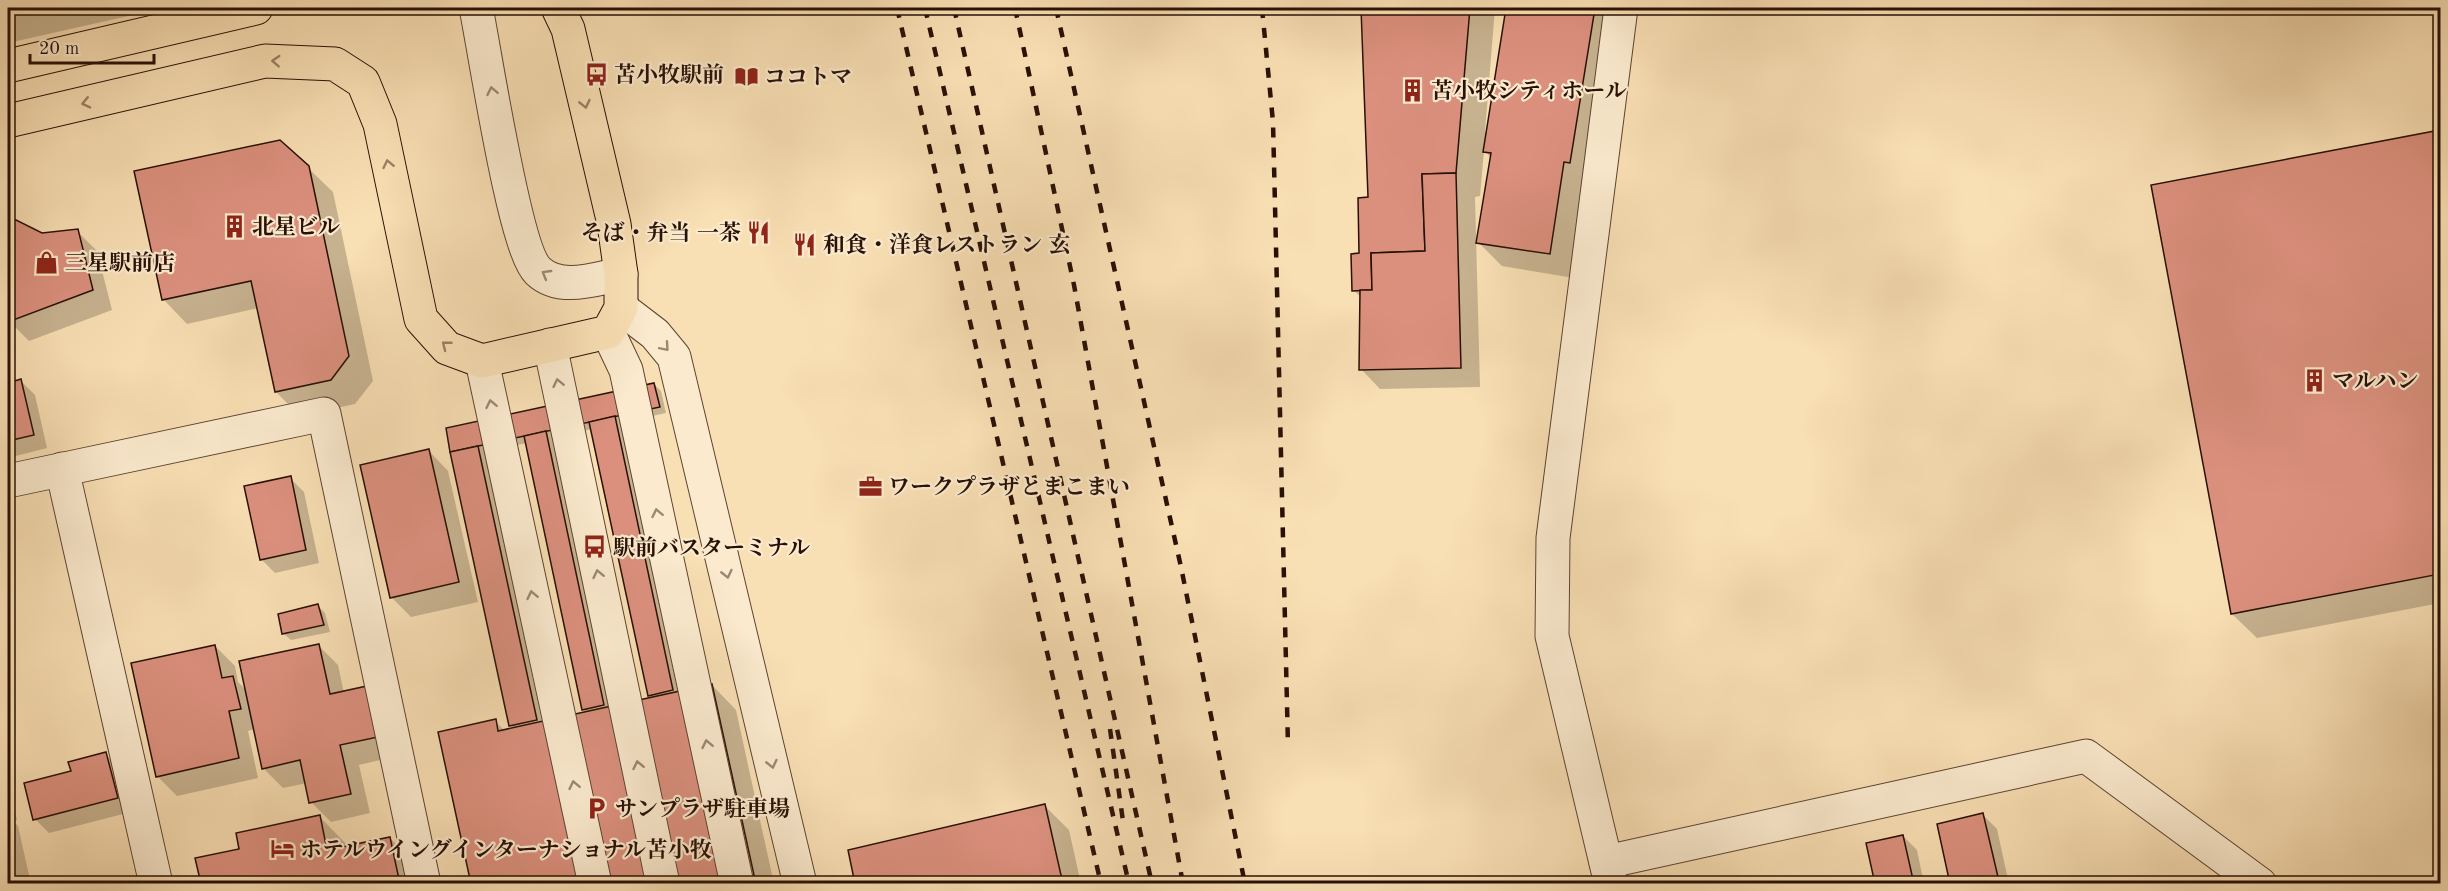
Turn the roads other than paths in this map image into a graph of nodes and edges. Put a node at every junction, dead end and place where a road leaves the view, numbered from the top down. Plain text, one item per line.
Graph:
1 (256, 8) edge
2 (476, 8) edge
3 (558, 8) edge
4 (1620, 8) edge
5 (8, 66) edge
6 (8, 121) edge
7 (621, 274) junction
8 (615, 320) junction
9 (550, 345) junction
10 (482, 361) junction
11 (62, 469) junction
12 (8, 481) edge
13 (1608, 873) edge
14 (156, 884) edge
15 (424, 884) edge
16 (595, 884) edge
17 (663, 884) edge
18 (737, 884) edge
19 (800, 884) edge
20 (2260, 884) edge

1 - 5 main road
7 -> 2 street
3 -> 7 main road
4 - 13 street
10 -> 6 main road
7 - 8 main road
8 - 9 main road
18 -> 8 street
8 -> 19 street
9 - 10 main road
17 -> 9 street
16 -> 10 street
11 - 12 street
11 - 14 street
11 - 15 street
13 - 20 street

